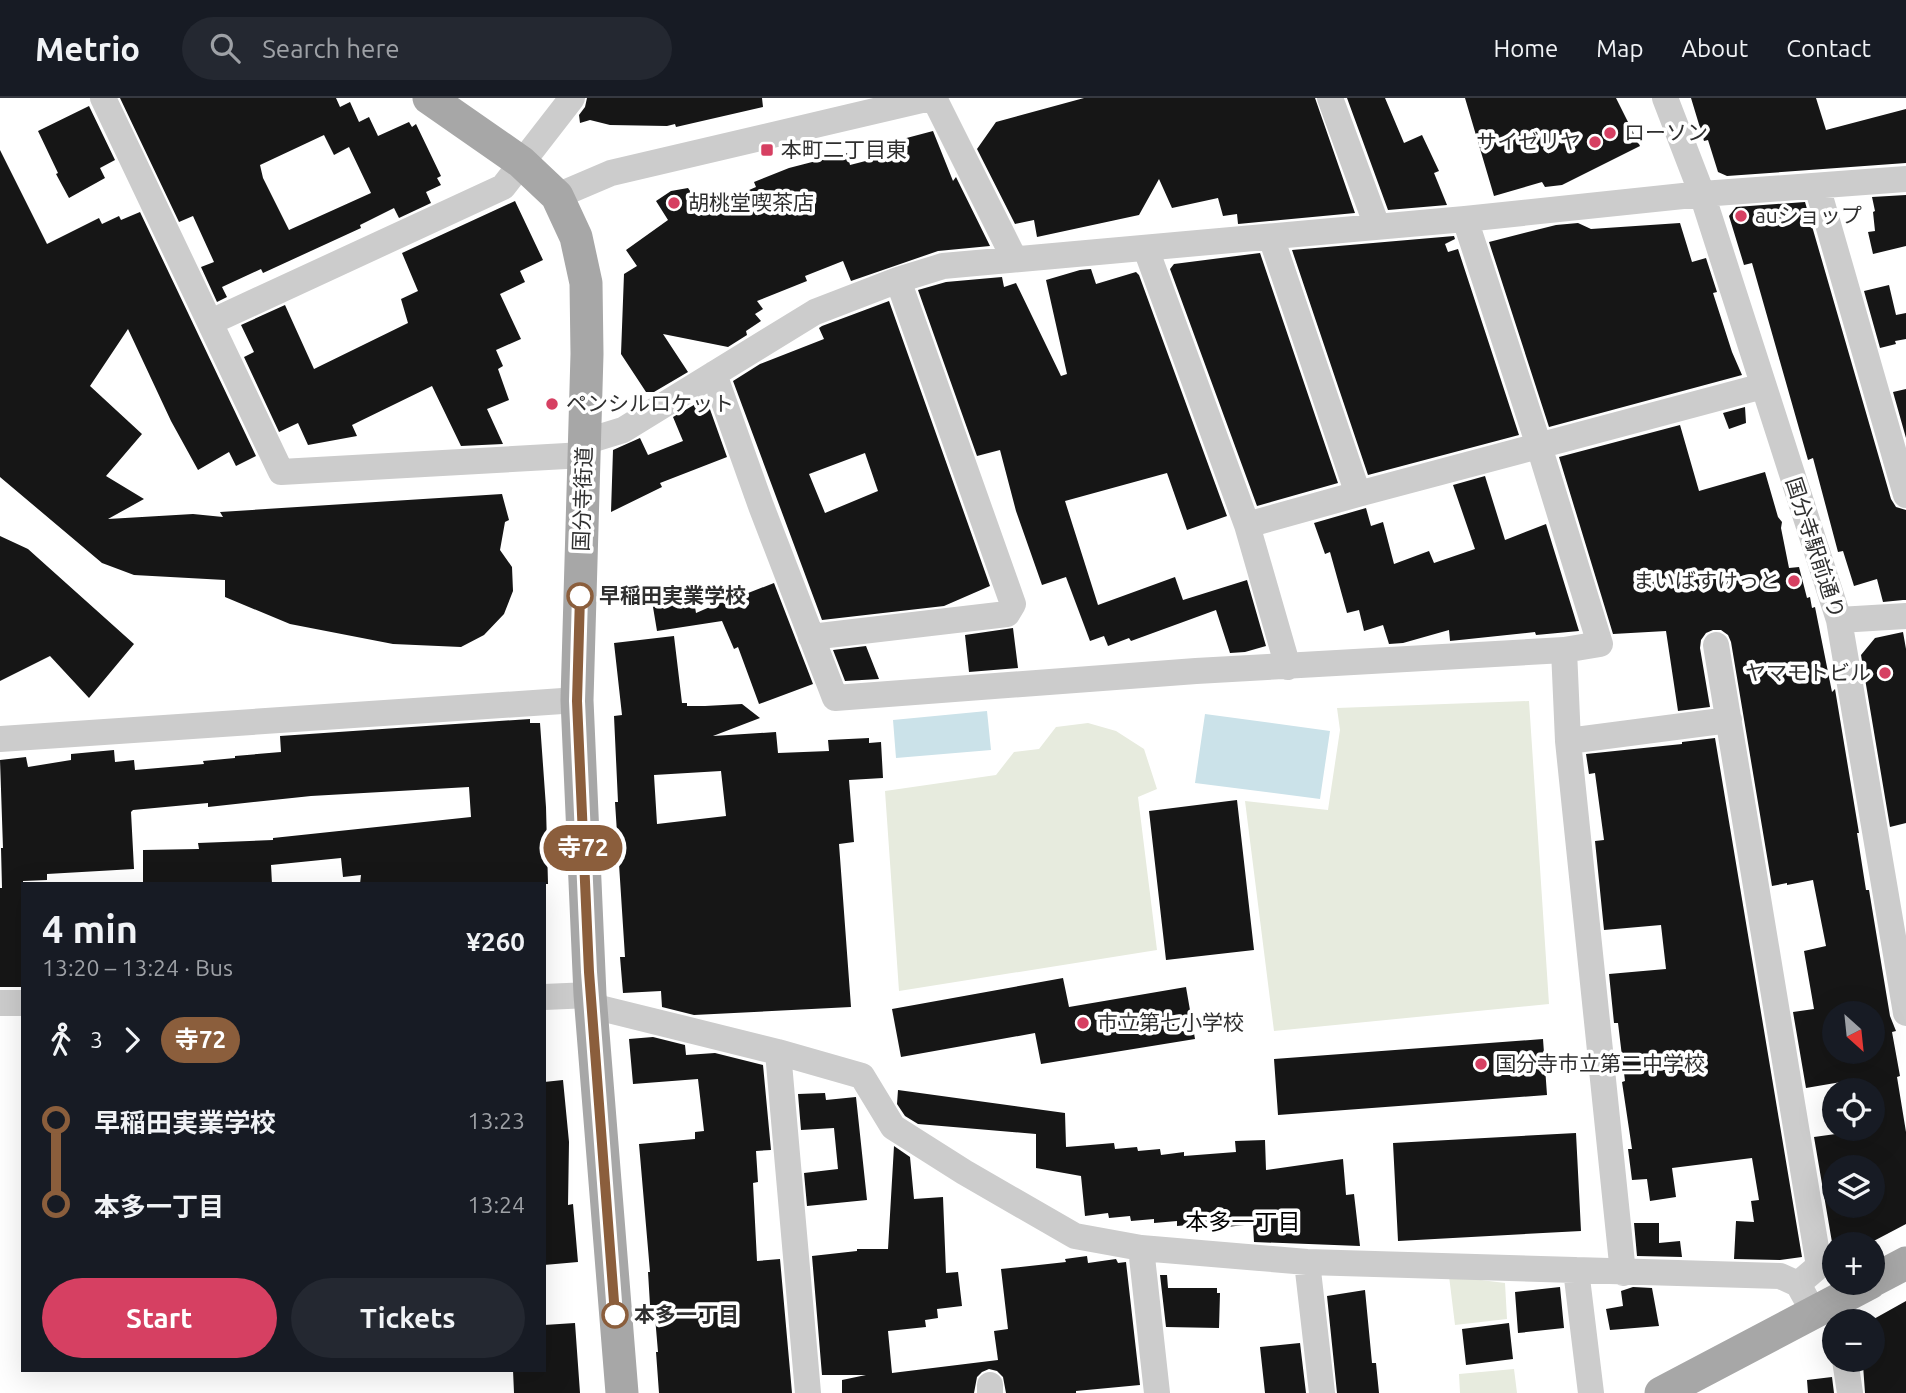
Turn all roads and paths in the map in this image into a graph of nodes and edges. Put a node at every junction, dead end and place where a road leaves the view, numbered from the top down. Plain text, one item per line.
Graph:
1 (103, 98) edge
2 (429, 98) edge
3 (572, 98) edge
4 (932, 98) edge
5 (1330, 98) edge
6 (1665, 98) edge
7 (521, 162) junction
8 (1906, 179) edge
9 (1816, 186) junction
10 (1702, 194) junction
11 (557, 196) junction
12 (1465, 219) junction
13 (1377, 226) junction
14 (1271, 237) junction
15 (1146, 248) junction
16 (1014, 258) junction
17 (898, 280) junction
18 (211, 322) junction
19 (714, 374) junction
20 (1763, 387) junction
21 (1539, 446) junction
22 (584, 448) junction
23 (1358, 494) junction
24 (1906, 495) edge
25 (1247, 525) junction
26 (1906, 615) edge
27 (1839, 620) junction
28 (811, 637) junction
29 (1716, 645) dead end
30 (1564, 650) junction
31 (1287, 667) junction
32 (577, 701) junction
33 (1729, 720) junction
34 (0, 739) edge
35 (1568, 741) junction
36 (546, 997) edge
37 (591, 1000) junction
38 (0, 1003) edge
39 (21, 1003) edge
40 (1906, 1013) edge
41 (778, 1052) junction
42 (1141, 1248) junction
43 (1307, 1262) junction
44 (1906, 1263) edge
45 (1576, 1270) junction
46 (1623, 1273) junction
47 (1885, 1274) edge
48 (1798, 1284) junction
49 (1853, 1295) edge
50 (1826, 1309) edge
51 (1833, 1309) edge
52 (1822, 1315) edge
53 (1847, 1372) edge
54 (622, 1393) edge
55 (808, 1393) edge
56 (1157, 1393) edge
57 (1322, 1393) edge
58 (1591, 1393) edge
59 (1661, 1393) edge
60 (1850, 1393) edge

1 - 18 street
2 - 7 main road
3 - 7 street
4 - 11 street
4 - 16 street
5 - 13 street
6 - 10 street, 国分寺駅前通り
7 - 11 main road
7 - 18 street
8 - 9 street
9 - 10 street
9 - 24 street
10 - 12 street
10 - 20 street, 国分寺駅前通り
11 - 22 main road, 国分寺街道
12 - 13 street
12 - 21 street
13 - 14 street
14 - 15 street
14 - 23 street
15 - 16 street
15 - 25 street
16 - 17 street
17 - 19 street
17 - 28 street
18 - 22 street
19 - 22 street
19 - 28 street
20 - 21 street
20 - 27 street, 国分寺駅前通り
21 - 23 street
21 - 30 street
22 - 32 main road, 国分寺街道
23 - 25 street
25 - 31 street
26 - 27 street
27 - 40 street, 国分寺駅前通り
28 - 31 street
29 - 33 street
30 - 31 street
30 - 35 street
32 - 34 street
32 - 37 main road, 国分寺街道
33 - 35 street
33 - 48 street
35 - 46 street
36 - 37 street
37 - 41 street
37 - 54 main road, 国分寺街道
38 - 39 street
41 - 42 street
41 - 55 street
42 - 43 street
42 - 56 street
43 - 45 street
43 - 57 street
44 - 47 main road
45 - 46 street
45 - 58 street
46 - 48 street
48 - 50 street
49 - 51 main road
52 - 59 main road
53 - 60 street

